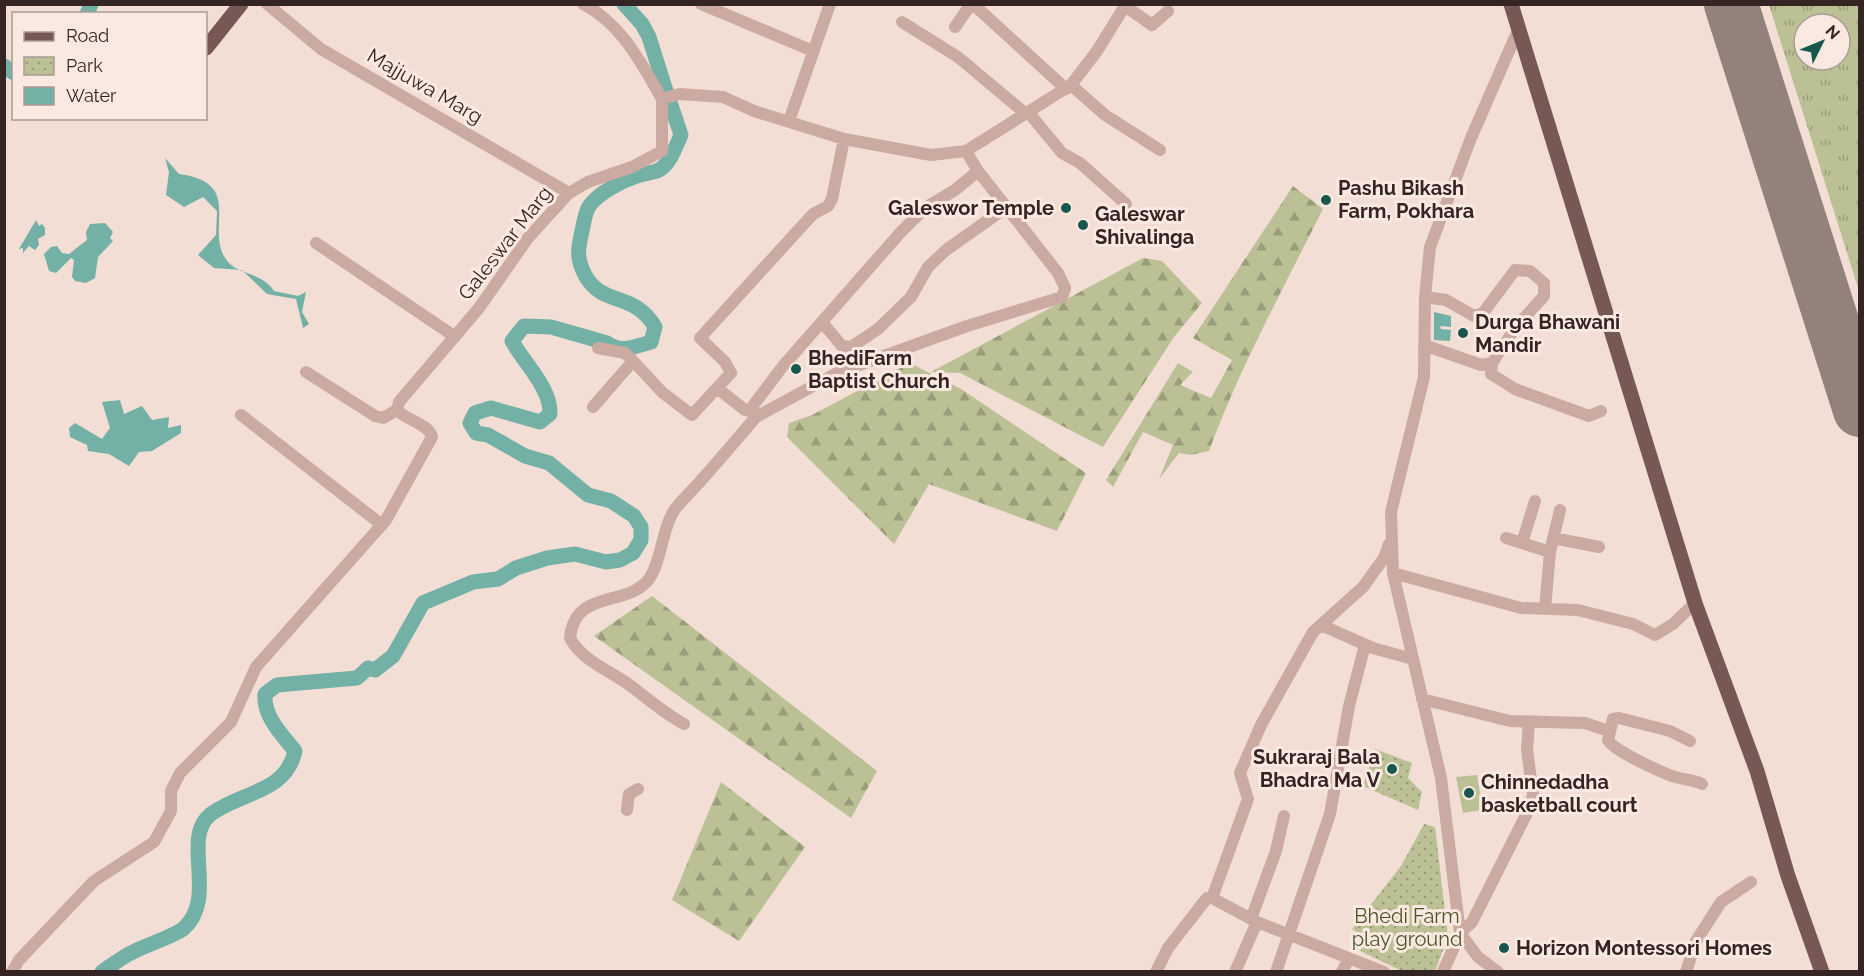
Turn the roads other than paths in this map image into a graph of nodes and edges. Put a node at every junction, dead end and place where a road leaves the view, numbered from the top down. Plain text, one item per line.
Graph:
1 (241, 4) edge
2 (267, 4) edge
3 (583, 4) edge
4 (701, 4) edge
5 (830, 4) edge
6 (972, 4) edge
7 (1511, 4) edge
8 (1126, 5) edge
9 (1168, 11) dead end
10 (902, 22) dead end
11 (955, 27) dead end
12 (1519, 28) junction
13 (207, 47) edge
14 (813, 51) junction
15 (1068, 87) junction
16 (662, 99) junction
17 (1028, 114) junction
18 (789, 121) junction
19 (844, 139) junction
20 (1160, 150) dead end
21 (966, 151) junction
22 (978, 171) junction
23 (569, 193) junction
24 (1126, 204) dead end
25 (1007, 207) junction
26 (316, 243) dead end
27 (1425, 297) junction
28 (822, 322) junction
29 (454, 336) junction
30 (1424, 345) junction
31 (598, 348) dead end
32 (633, 361) junction
33 (1492, 363) junction
34 (306, 372) dead end
35 (717, 387) junction
36 (593, 407) dead end
37 (397, 410) junction
38 (1601, 411) dead end
39 (241, 415) dead end
40 (1535, 501) dead end
41 (1560, 510) dead end
42 (382, 525) junction
43 (1506, 538) dead end
44 (1553, 538) junction
45 (1391, 540) junction
46 (1522, 543) junction
47 (1599, 547) dead end
48 (1550, 552) junction
49 (1393, 573) junction
50 (1695, 603) junction
51 (1545, 609) junction
52 (1321, 625) junction
53 (1365, 645) junction
54 (1413, 659) junction
55 (1422, 699) junction
56 (1529, 723) junction
57 (684, 724) dead end
58 (1609, 731) junction
59 (1690, 741) dead end
60 (1702, 784) dead end
61 (638, 789) dead end
62 (627, 810) dead end
63 (1284, 816) dead end
64 (1751, 882) dead end
65 (1212, 898) junction
66 (1254, 920) junction
67 (1460, 933) junction
68 (1288, 934) junction
69 (1349, 958) junction
70 (12, 972) edge
71 (1156, 972) edge
72 (1235, 972) edge
73 (1276, 972) edge
74 (1342, 972) edge
75 (1384, 972) edge
76 (1443, 972) edge
77 (1498, 972) edge
78 (1686, 972) edge
79 (1822, 972) edge

1 - 13 main road
2 - 23 street, Majjuwa Marg
3 - 16 street
4 - 14 street
5 - 14 street
6 - 11 street
6 - 15 street
7 - 12 main road
8 - 9 street
8 - 15 street
10 - 17 street
12 - 27 street
12 - 50 main road
14 - 18 street
15 - 17 street
15 - 20 street
16 - 18 street
16 - 23 street, Galeswar Marg
17 - 21 street
17 - 24 street
18 - 19 street
19 - 21 street
19 - 35 street
21 - 22 street
22 - 25 street
22 - 28 street
23 - 29 street, Galeswar Marg
25 - 28 street
25 - 57 street
26 - 29 street
27 - 30 street
27 - 33 street
28 - 35 street
29 - 37 street, Galeswar Marg
30 - 33 street
30 - 45 street
31 - 32 street
32 - 35 street
32 - 36 street
33 - 38 street
34 - 37 street
37 - 42 street
39 - 42 street
40 - 46 street
41 - 44 street
42 - 70 street
43 - 46 street
44 - 47 street
44 - 48 street
45 - 49 street
45 - 52 street
46 - 48 street
48 - 51 street
49 - 51 street
49 - 54 street
50 - 51 street
50 - 79 main road
52 - 53 street
52 - 65 street
53 - 54 street
53 - 68 street
54 - 55 street
55 - 56 street
55 - 67 street
56 - 58 street
56 - 67 street
58 - 59 street
58 - 60 street
61 - 62 street
63 - 66 street
64 - 78 street
65 - 66 street
65 - 71 street
66 - 68 street
66 - 72 street
67 - 76 street
67 - 77 street
68 - 69 street
68 - 73 street
69 - 74 street
69 - 75 street

